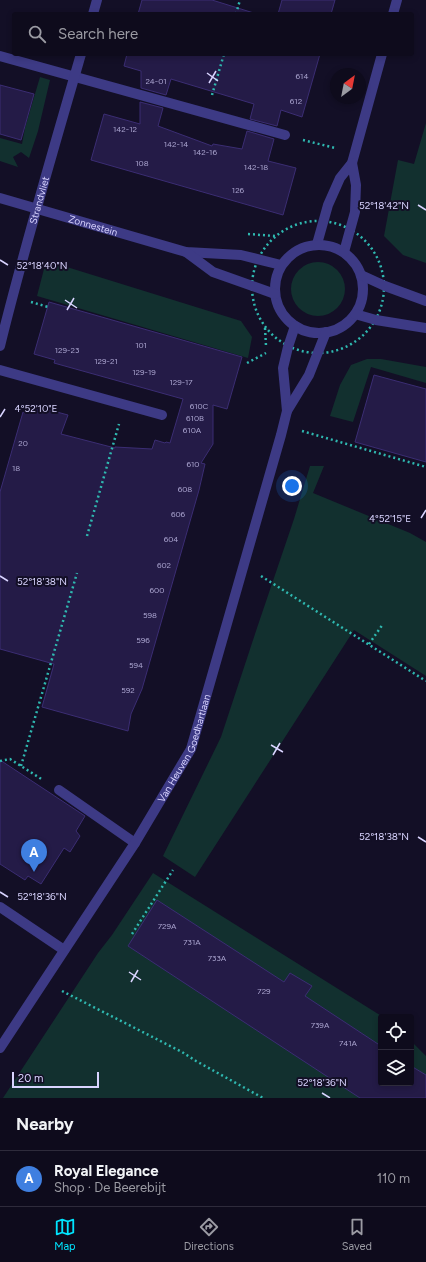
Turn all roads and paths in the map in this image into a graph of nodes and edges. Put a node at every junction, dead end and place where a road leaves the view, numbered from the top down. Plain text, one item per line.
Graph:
1 (97, 0) edge
2 (240, 0) edge
3 (397, 0) edge
4 (94, 12) edge
5 (237, 12) edge
6 (394, 12) edge
7 (0, 56) edge
8 (81, 56) edge
9 (223, 56) edge
10 (381, 56) edge
11 (75, 76) junction
12 (207, 113) junction
13 (285, 135) joint
14 (354, 158) junction
15 (0, 198) edge
16 (36, 209) junction
17 (323, 221) junction
18 (350, 229) junction
19 (317, 244) junction
20 (186, 252) junction
21 (344, 252) junction
22 (258, 259) junction
23 (281, 265) junction
24 (361, 276) junction
25 (251, 286) junction
26 (385, 286) junction
27 (275, 294) junction
28 (426, 301) edge
29 (355, 314) junction
30 (376, 320) junction
31 (295, 326) junction
32 (426, 328) edge
33 (326, 332) junction
34 (0, 346) edge
35 (288, 347) junction
36 (266, 353) dead end
37 (316, 354) junction
38 (247, 363) dead end
39 (0, 370) edge
40 (125, 405) junction
41 (287, 411) junction
42 (162, 415) dead end
43 (284, 426) junction
44 (426, 467) edge
45 (87, 536) dead end
46 (243, 564) junction
47 (77, 573) dead end
48 (383, 624) dead end
49 (369, 644) junction
50 (426, 681) edge
51 (0, 761) edge
52 (21, 766) junction
53 (59, 790) joint
54 (135, 843) junction
55 (173, 870) dead end
56 (0, 907) edge
57 (132, 934) dead end
58 (64, 950) junction
59 (43, 982) junction
60 (0, 1048) edge
61 (263, 1098) edge

1 - 4 street
2 - 5 path
3 - 6 street
7 - 11 street
8 - 11 street, Strandvliet
9 - 12 path
10 - 14 street
11 - 12 street
11 - 16 street, Strandvliet
12 - 13 street
13 - 14 path
14 - 17 street
14 - 18 street
15 - 16 street, Zonnestein
16 - 20 street, Zonnestein
16 - 34 street, Strandvliet
17 - 18 path
17 - 19 street
17 - 22 path
18 - 21 street
18 - 26 path
19 - 21 street
19 - 23 street
20 - 22 street, Zonnestein
20 - 25 street, Zonnestein
21 - 24 street
22 - 23 street, Zonnestein
22 - 25 path
23 - 27 street
24 - 26 street
24 - 29 street
25 - 27 street, Zonnestein
25 - 35 path
26 - 28 street
26 - 30 path
27 - 31 street
29 - 30 street
29 - 33 street
30 - 32 street
30 - 37 path
31 - 33 street
31 - 35 street, Van Heuven Goedhartlaan
33 - 37 street, Van Heuven Goedhartlaan
35 - 37 path
35 - 41 street, Van Heuven Goedhartlaan
36 - 38 path
37 - 41 street, Van Heuven Goedhartlaan
39 - 40 street
40 - 42 street
40 - 45 path
41 - 43 street, Van Heuven Goedhartlaan
43 - 44 path
43 - 46 street, Van Heuven Goedhartlaan
46 - 49 path
46 - 54 street, Van Heuven Goedhartlaan
47 - 52 path
48 - 49 path
49 - 50 path
51 - 52 path
52 - 53 path
53 - 54 street
54 - 58 street, Van Heuven Goedhartlaan
55 - 57 path
56 - 58 street
58 - 59 street, Van Heuven Goedhartlaan
59 - 60 street, Van Heuven Goedhartlaan
59 - 61 path

